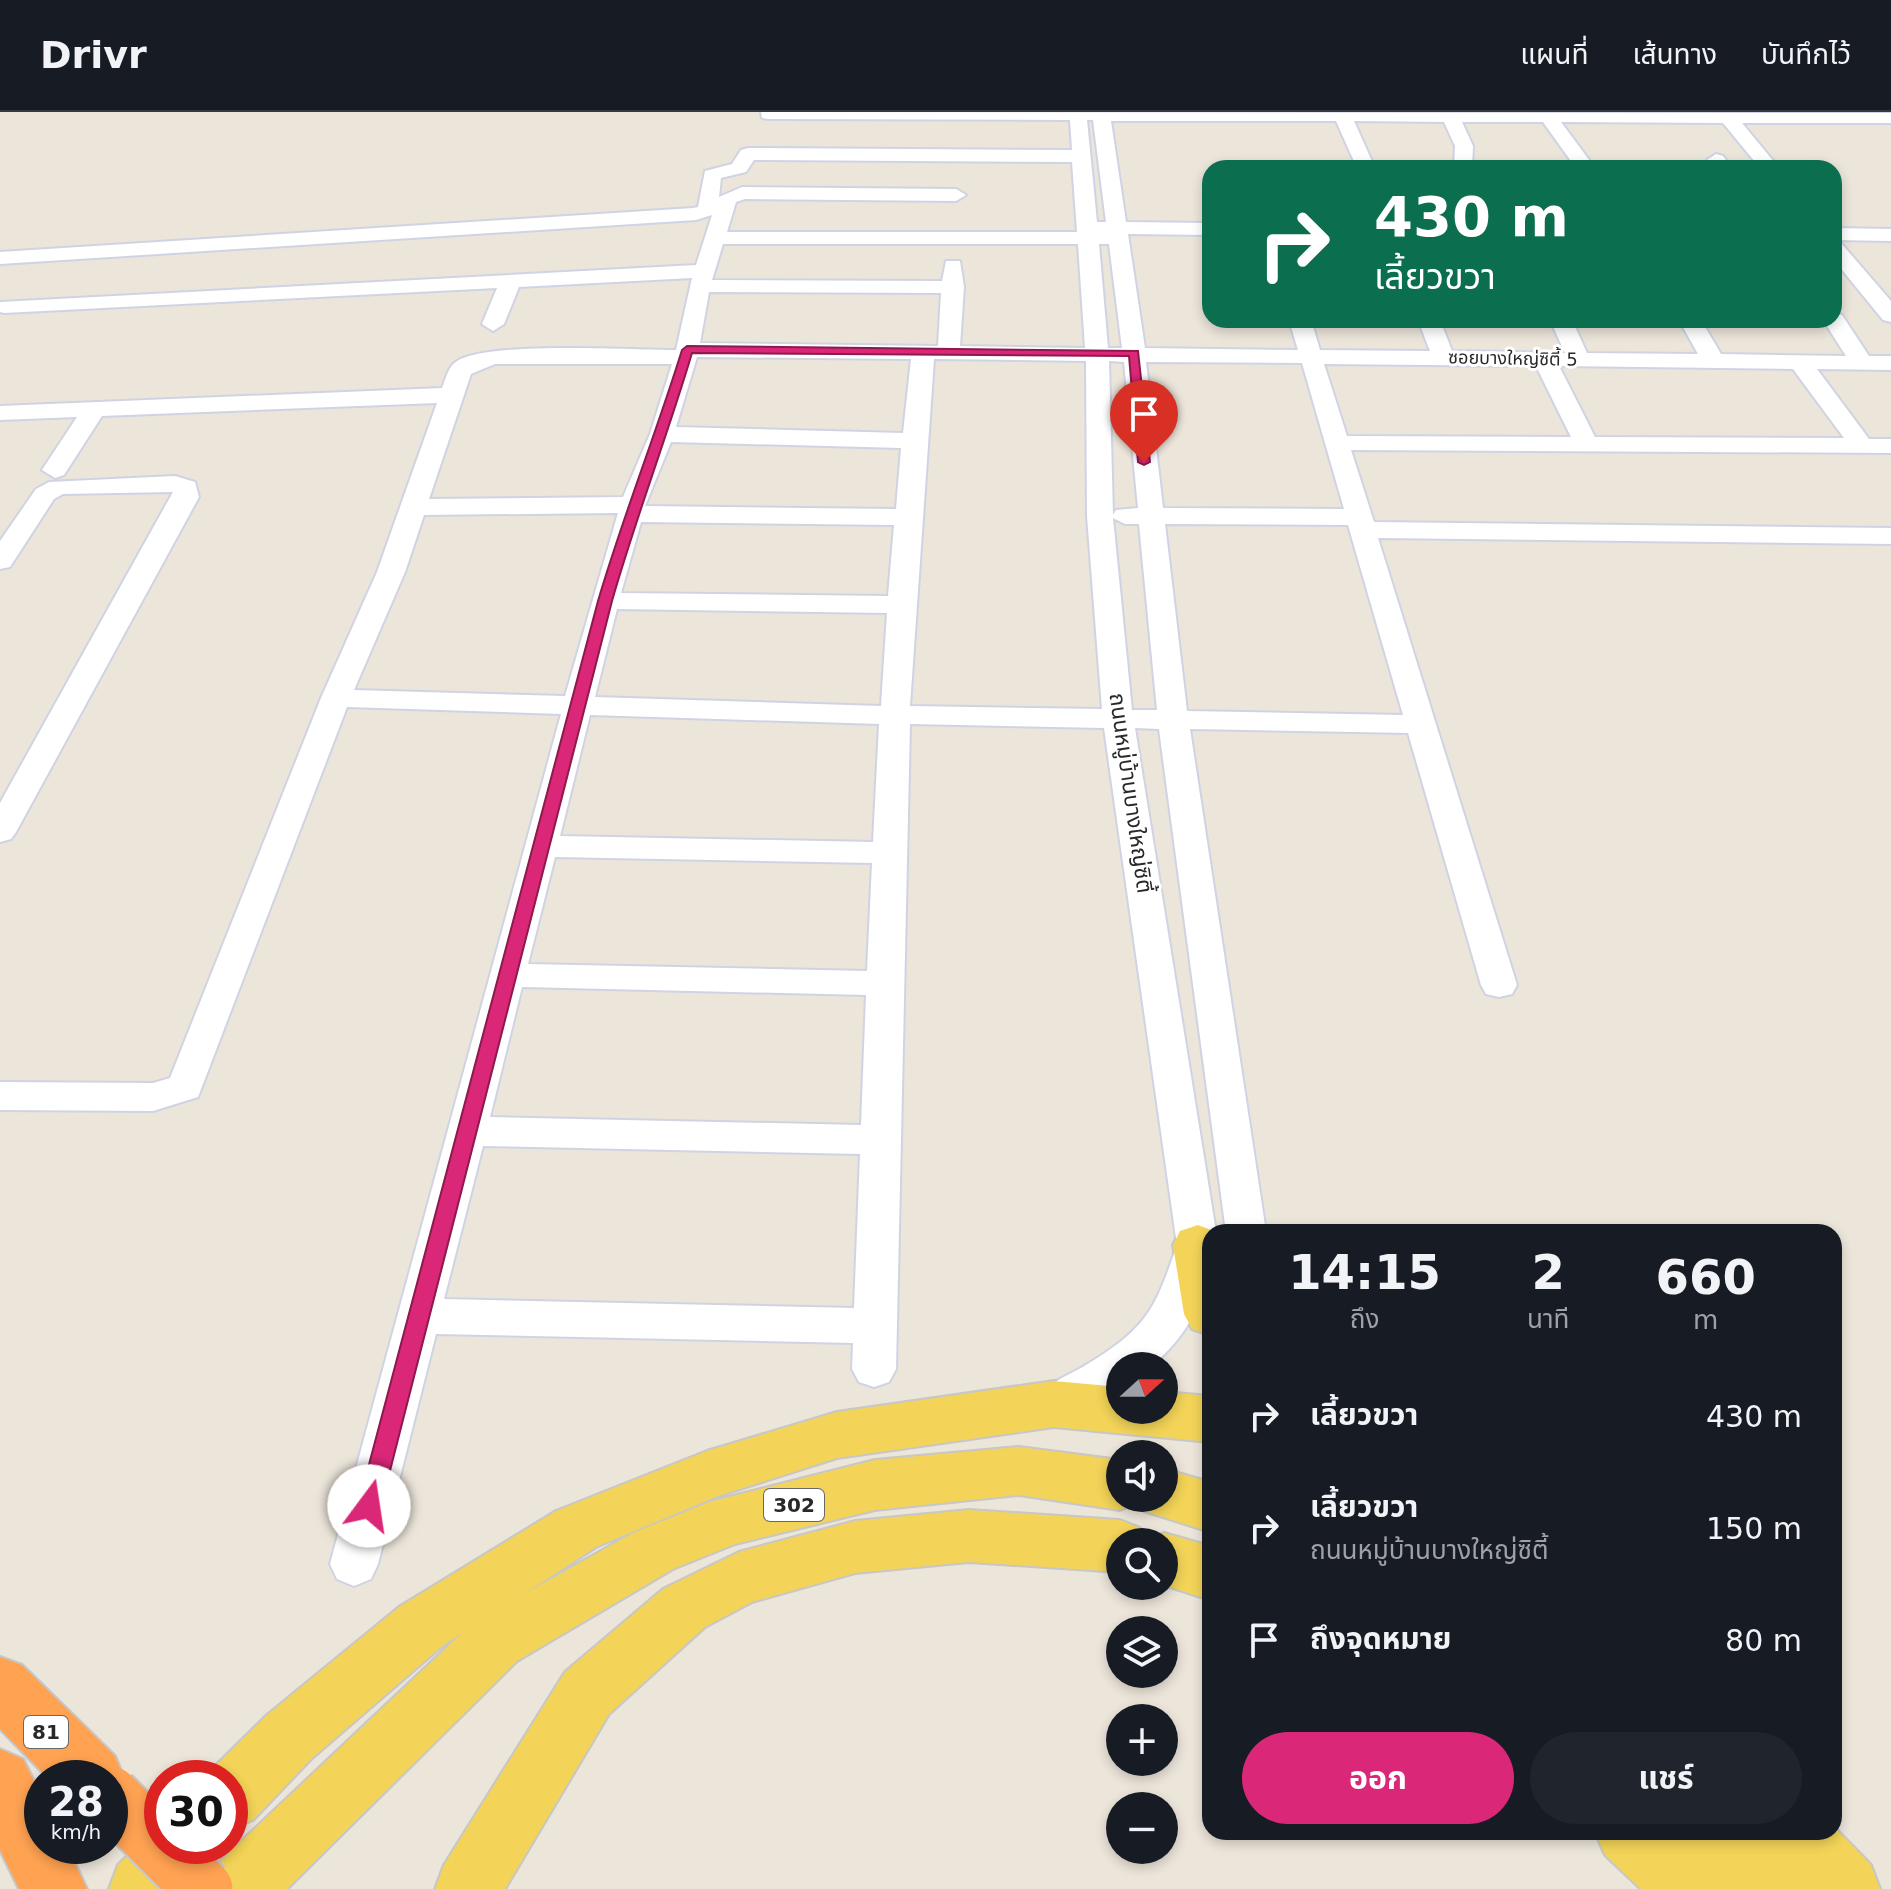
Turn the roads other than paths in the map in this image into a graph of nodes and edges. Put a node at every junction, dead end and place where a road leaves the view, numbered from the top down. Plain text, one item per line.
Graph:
1 (846, 112) edge
2 (868, 113) edge
3 (959, 113) edge
4 (768, 114) dead end
5 (1089, 114) junction
6 (1232, 114) edge
7 (1727, 115) edge
8 (1343, 116) junction
9 (1450, 116) junction
10 (1548, 117) junction
11 (1891, 118) edge
12 (957, 155) junction
13 (1081, 156) junction
14 (1362, 160) edge
15 (1463, 160) edge
16 (1580, 160) edge
17 (1764, 160) edge
18 (954, 216) junction
19 (1202, 229) edge
20 (1102, 233) junction
21 (1842, 234) edge
22 (1882, 234) edge
23 (716, 238) junction
24 (1842, 257) edge
25 (1891, 257) edge
26 (0, 258) edge
27 (703, 279) junction
28 (510, 282) junction
29 (953, 287) junction
30 (1, 307) edge
31 (1891, 315) edge
32 (493, 324) dead end
33 (1303, 328) edge
34 (1432, 328) edge
35 (1565, 328) edge
36 (1694, 328) edge
37 (1839, 328) edge
38 (936, 352) junction
39 (686, 353) junction
40 (1097, 353) junction
41 (1134, 353) junction
42 (1312, 355) junction
43 (1443, 357) junction
44 (1544, 359) junction
45 (1579, 359) junction
46 (1713, 361) junction
47 (1800, 362) junction
48 (1862, 363) junction
49 (1891, 363) edge
50 (449, 395) junction
51 (94, 410) junction
52 (0, 413) edge
53 (662, 434) junction
54 (913, 441) junction
55 (1338, 443) junction
56 (1586, 443) junction
57 (1861, 445) junction
58 (1891, 446) edge
59 (55, 470) dead end
60 (411, 507) junction
61 (632, 510) junction
62 (1100, 516) junction
63 (1149, 516) junction
64 (908, 517) junction
65 (1362, 524) junction
66 (1891, 536) edge
67 (0, 561) edge
68 (605, 601) junction
69 (902, 605) junction
70 (336, 698) junction
71 (578, 704) junction
72 (895, 715) junction
73 (1118, 718) junction
74 (1173, 719) junction
75 (1421, 724) junction
76 (0, 832) edge
77 (539, 846) junction
78 (890, 853) junction
79 (506, 975) junction
80 (886, 983) junction
81 (1499, 985) dead end
82 (0, 1096) edge
83 (466, 1131) junction
84 (881, 1140) junction
85 (1245, 1224) edge
86 (1198, 1245) junction
87 (1202, 1262) edge
88 (418, 1316) junction
89 (875, 1326) junction
90 (874, 1369) dead end
91 (1054, 1404) junction
92 (1202, 1418) edge
93 (1106, 1483) edge
94 (1178, 1498) edge
95 (1202, 1505) edge
96 (1106, 1545) edge
97 (1178, 1563) edge
98 (354, 1564) dead end
99 (1202, 1571) edge
100 (0, 1686) edge
101 (74, 1760) edge
102 (248, 1779) edge
103 (0, 1781) edge
104 (128, 1814) edge
105 (1637, 1840) edge
106 (1720, 1840) edge
107 (1801, 1840) edge
108 (165, 1864) edge
109 (54, 1889) edge
110 (142, 1889) edge
111 (203, 1889) edge
112 (240, 1889) edge
113 (468, 1889) edge
114 (1689, 1889) edge
115 (1768, 1889) edge
116 (1847, 1889) edge

1 - 2 street
1 - 4 street
2 - 3 street
3 - 5 street
3 - 12 street
5 - 6 street
5 - 13 street, ถนนหมู่บ้านบางใหญ่ซิตี้
5 - 20 street, ถนนหมู่บ้านบางใหญ่ซิตี้
6 - 8 street
7 - 10 street
7 - 11 street
7 - 17 street
8 - 9 street
8 - 14 street
9 - 10 street
9 - 15 street
10 - 16 street
12 - 13 street
12 - 18 street
12 - 26 street
13 - 20 street, ถนนหมู่บ้านบางใหญ่ซิตี้
18 - 20 street
18 - 23 street
18 - 23 street
18 - 29 street
19 - 20 street
20 - 40 street, ถนนหมู่บ้านบางใหญ่ซิตี้
20 - 41 street, ถนนหมู่บ้านบางใหญ่ซิตี้
21 - 22 street
22 - 25 street
23 - 27 street
24 - 31 street
27 - 28 street
27 - 29 street
27 - 39 street
28 - 30 street
28 - 32 street
29 - 38 street
33 - 42 street
34 - 43 street
35 - 45 street
36 - 46 street
37 - 48 street
38 - 39 street, ซอยบางใหญ่ซิตี้ 5
38 - 40 street, ซอยบางใหญ่ซิตี้ 5
38 - 54 street
39 - 50 street, ซอยบางใหญ่ซิตี้ 5
39 - 53 street
40 - 41 street, ซอยบางใหญ่ซิตี้ 5
40 - 62 street, ถนนหมู่บ้านบางใหญ่ซิตี้
41 - 42 street, ซอยบางใหญ่ซิตี้ 5
41 - 63 street, ถนนหมู่บ้านบางใหญ่ซิตี้
42 - 43 street, ซอยบางใหญ่ซิตี้ 5
42 - 55 street
43 - 44 street, ซอยบางใหญ่ซิตี้ 5
44 - 45 street, ซอยบางใหญ่ซิตี้ 5
44 - 56 street
45 - 46 street, ซอยบางใหญ่ซิตี้ 5
46 - 47 street, ซอยบางใหญ่ซิตี้ 5
47 - 48 street, ซอยบางใหญ่ซิตี้ 5
47 - 57 street
48 - 49 street, ซอยบางใหญ่ซิตี้ 5
50 - 51 street
50 - 60 street, ซอยบางใหญ่ซิตี้ 5
51 - 52 street
51 - 59 street
53 - 54 street
53 - 61 street
54 - 64 street
55 - 56 street
55 - 65 street
56 - 57 street
57 - 58 street
60 - 61 street
60 - 70 street, ซอยบางใหญ่ซิตี้ 5
61 - 64 street
61 - 68 street
62 - 63 street
62 - 73 street, ถนนหมู่บ้านบางใหญ่ซิตี้
63 - 65 street
63 - 74 street, ถนนหมู่บ้านบางใหญ่ซิตี้
64 - 69 street
65 - 66 street
65 - 75 street
67 - 76 street
68 - 69 street
68 - 71 street
69 - 72 street
70 - 71 street
70 - 82 street, ซอยบางใหญ่ซิตี้ 5
71 - 72 street
71 - 77 street
72 - 73 street
72 - 78 street
73 - 74 street
73 - 86 street, ถนนหมู่บ้านบางใหญ่ซิตี้
74 - 75 street
74 - 85 street, ถนนหมู่บ้านบางใหญ่ซิตี้
75 - 81 street
77 - 78 street
77 - 79 street
78 - 80 street
79 - 80 street
79 - 83 street
80 - 84 street
83 - 84 street
83 - 88 street
84 - 89 street
86 - 87 main road
86 - 91 street, ถนนหมู่บ้านบางใหญ่ซิตี้
88 - 89 street
88 - 98 street
89 - 90 street
91 - 92 main road
91 - 102 main road
93 - 112 main road, 302
94 - 95 main road
96 - 113 main road
97 - 99 main road
100 - 101 highway, 81
103 - 109 highway
104 - 111 highway, bridge
105 - 114 main road
106 - 115 main road
107 - 116 main road
108 - 110 main road

